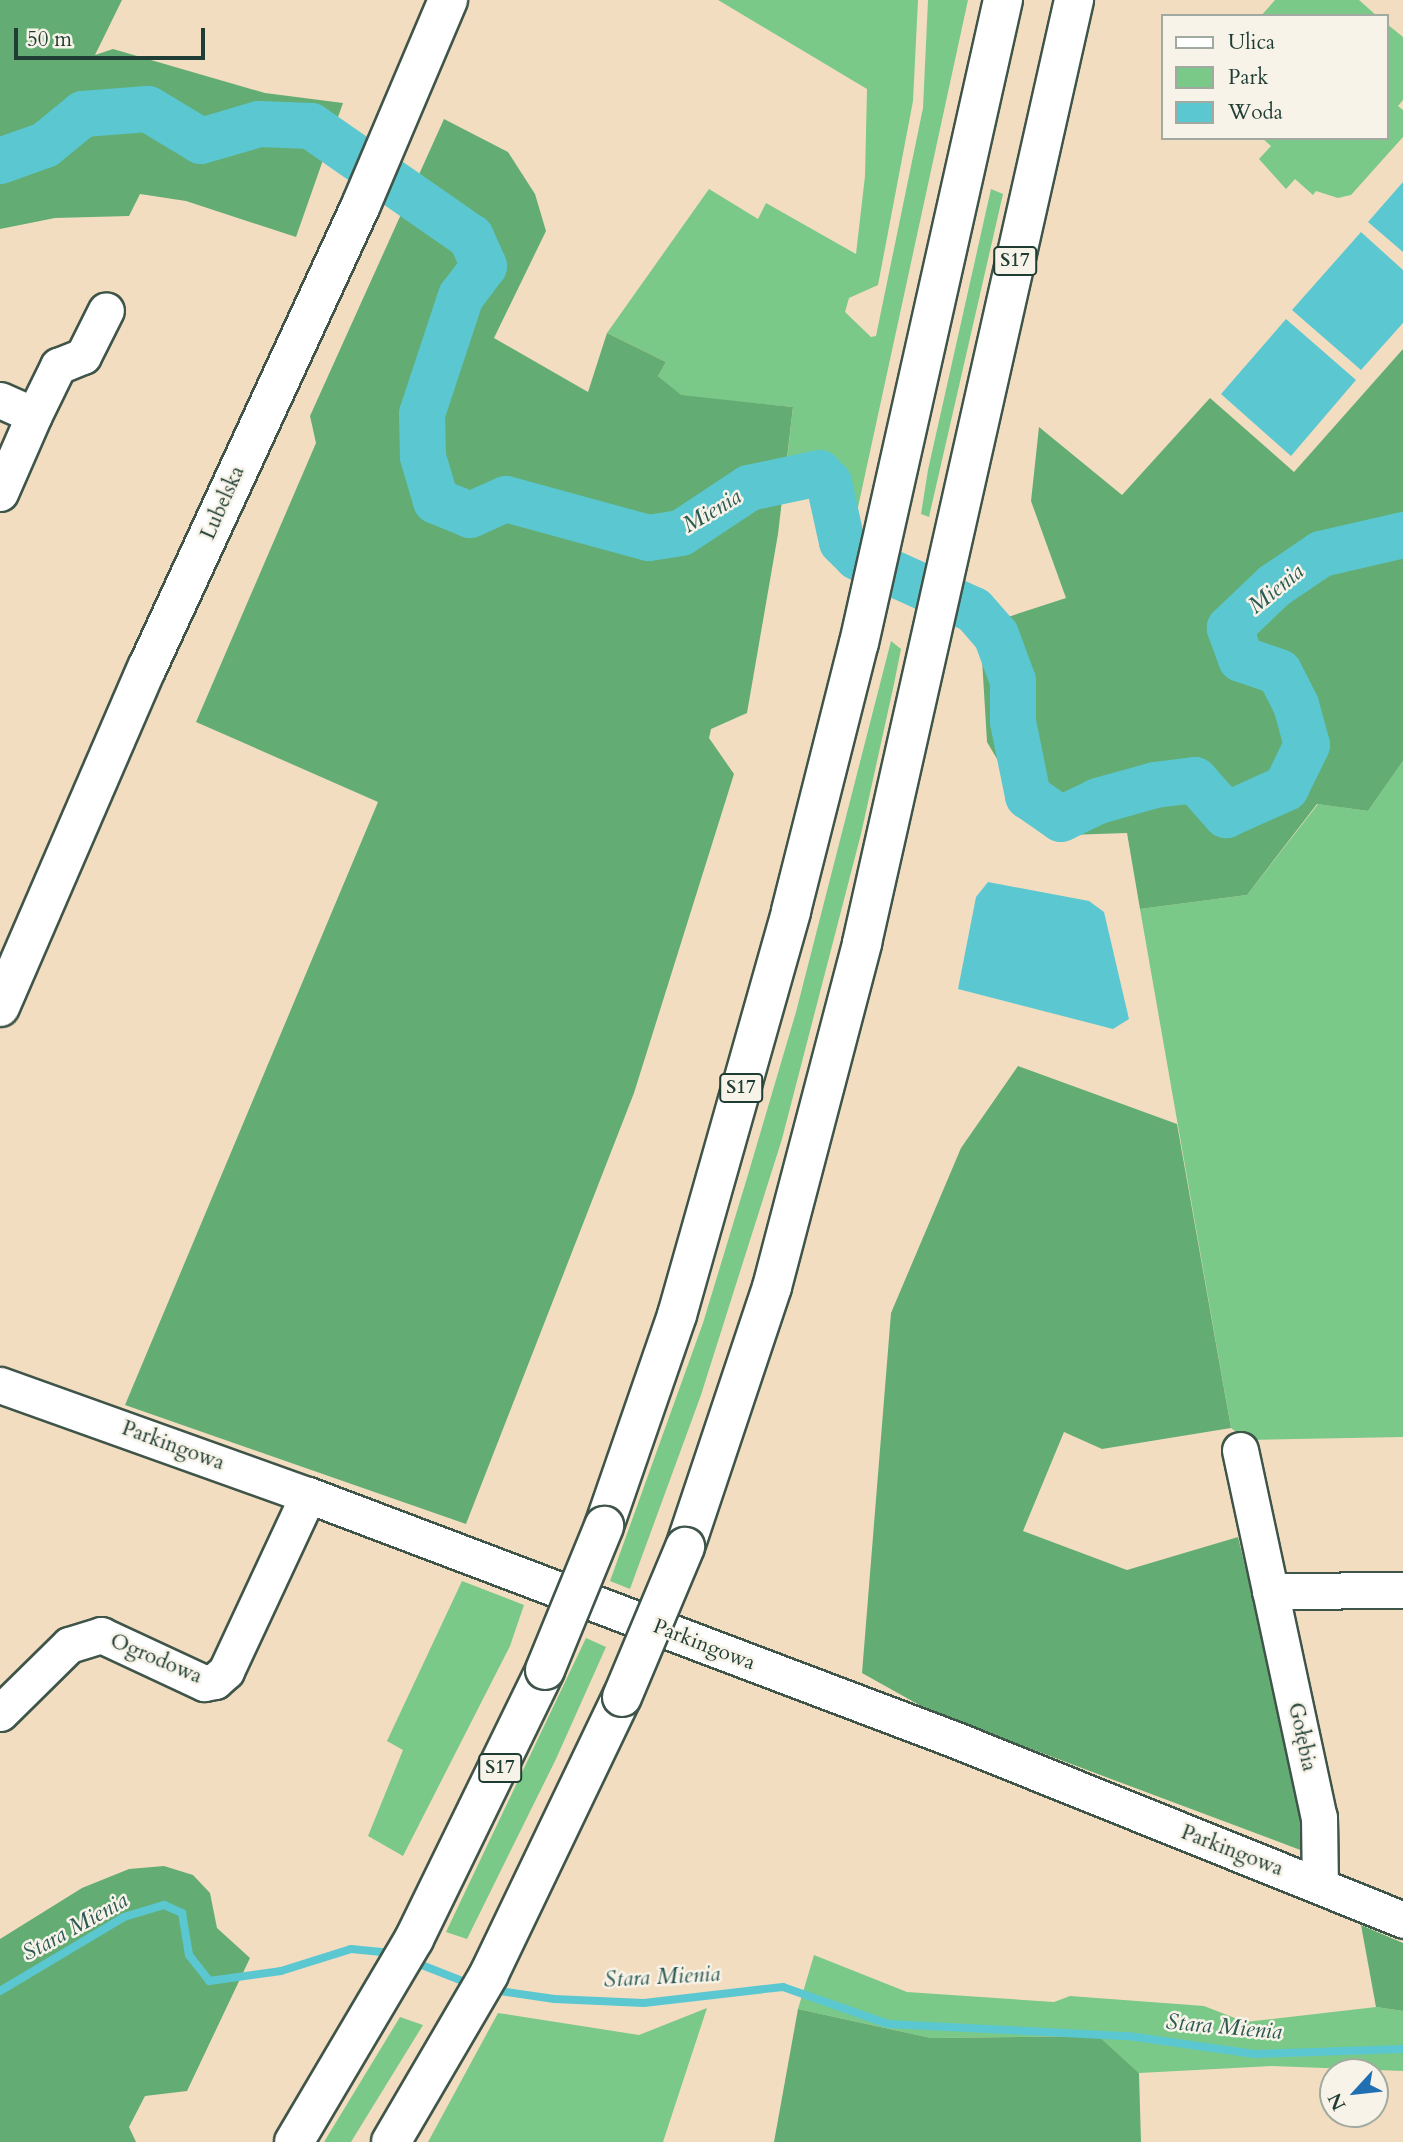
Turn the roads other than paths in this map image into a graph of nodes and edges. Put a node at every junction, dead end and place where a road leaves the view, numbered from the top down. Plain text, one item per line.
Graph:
1 (448, 0) edge
2 (1003, 0) edge
3 (1074, 0) edge
4 (106, 310) dead end
5 (0, 400) edge
6 (34, 415) junction
7 (0, 493) edge
8 (0, 1007) edge
9 (0, 1385) edge
10 (1240, 1450) dead end
11 (308, 1494) junction
12 (1403, 1590) edge
13 (1270, 1591) junction
14 (0, 1713) edge
15 (1320, 1885) junction
16 (1403, 1920) edge
17 (295, 2142) edge
18 (391, 2142) edge

1 - 8 main road, Lubelska
2 - 17 main road, S17, bridge
3 - 18 main road, S17, bridge
4 - 6 street
5 - 6 street
6 - 7 street
9 - 11 street, Parkingowa
10 - 13 street, Gołębia
11 - 14 street, Ogrodowa
11 - 15 street, Parkingowa
12 - 13 street
13 - 15 street, Gołębia
15 - 16 street, Parkingowa

